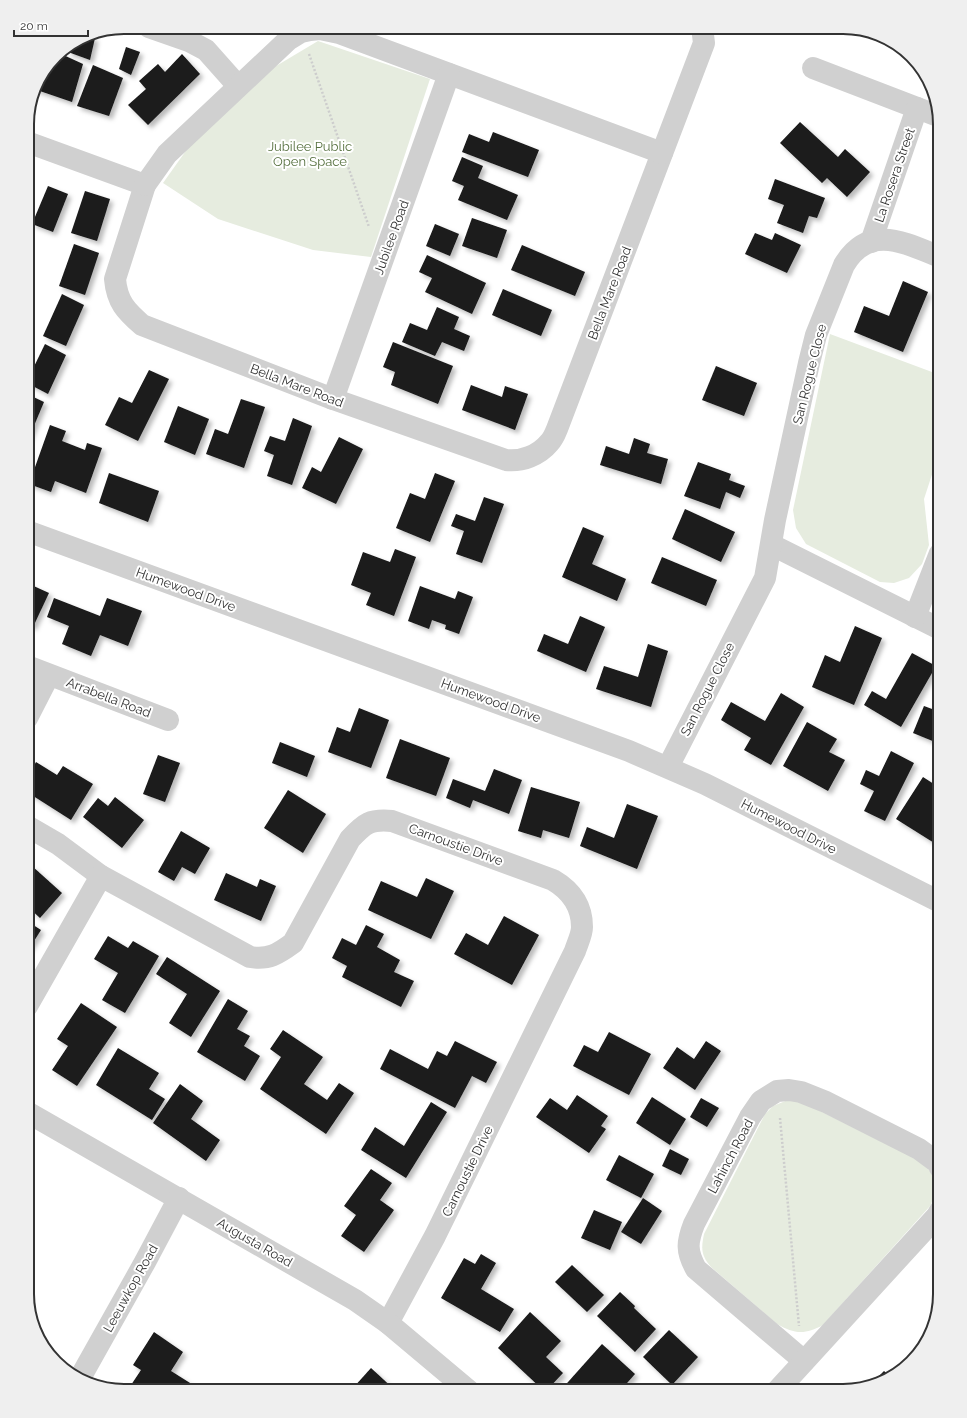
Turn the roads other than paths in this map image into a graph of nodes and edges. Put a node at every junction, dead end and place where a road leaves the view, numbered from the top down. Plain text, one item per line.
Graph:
1 (169, 34) edge
2 (298, 34) edge
3 (354, 34) edge
4 (703, 34) edge
5 (368, 35) edge
6 (813, 68) dead end
7 (449, 74) junction
8 (238, 86) junction
9 (917, 108) junction
10 (932, 114) edge
11 (34, 145) edge
12 (662, 154) junction
13 (145, 186) junction
14 (871, 242) junction
15 (933, 254) edge
16 (333, 400) junction
17 (34, 534) edge
18 (772, 545) junction
19 (933, 570) edge
20 (914, 617) junction
21 (933, 626) edge
22 (34, 669) edge
23 (49, 675) junction
24 (34, 704) edge
25 (168, 720) dead end
26 (668, 767) junction
27 (34, 830) edge
28 (100, 876) junction
29 (933, 898) edge
30 (34, 994) edge
31 (34, 1116) edge
32 (933, 1159) edge
33 (179, 1198) junction
34 (933, 1221) edge
35 (388, 1323) junction
36 (804, 1361) junction
37 (82, 1374) edge
38 (461, 1384) edge
39 (783, 1384) edge

1 - 8 street
2 - 8 street, Bella Mare Road
3 - 5 street, Bella Mare Road
4 - 12 street
5 - 7 street, Bella Mare Road
6 - 9 street
7 - 12 street, Bella Mare Road
7 - 16 street, Jubilee Road
8 - 13 street, Bella Mare Road
9 - 10 street
9 - 14 street, La Rosera Street
11 - 13 street
12 - 16 street, Bella Mare Road
13 - 16 street, Bella Mare Road
14 - 15 street, San Rogue Close
14 - 18 street, San Rogue Close
17 - 26 street, Humewood Drive
18 - 20 street
18 - 26 street, San Rogue Close
19 - 20 street
20 - 21 street
22 - 23 street, Arrabella Road
23 - 24 street, Arrabella Road
23 - 25 street, Arrabella Road
26 - 29 street, Humewood Drive
27 - 28 street
28 - 30 street
28 - 35 street, Carnoustie Drive
31 - 33 street, Augusta Road
32 - 36 street, Lahinch Road
33 - 35 street, Augusta Road
33 - 37 street, Leeuwkop Road
34 - 36 street
35 - 38 street, Augusta Road
36 - 39 street

